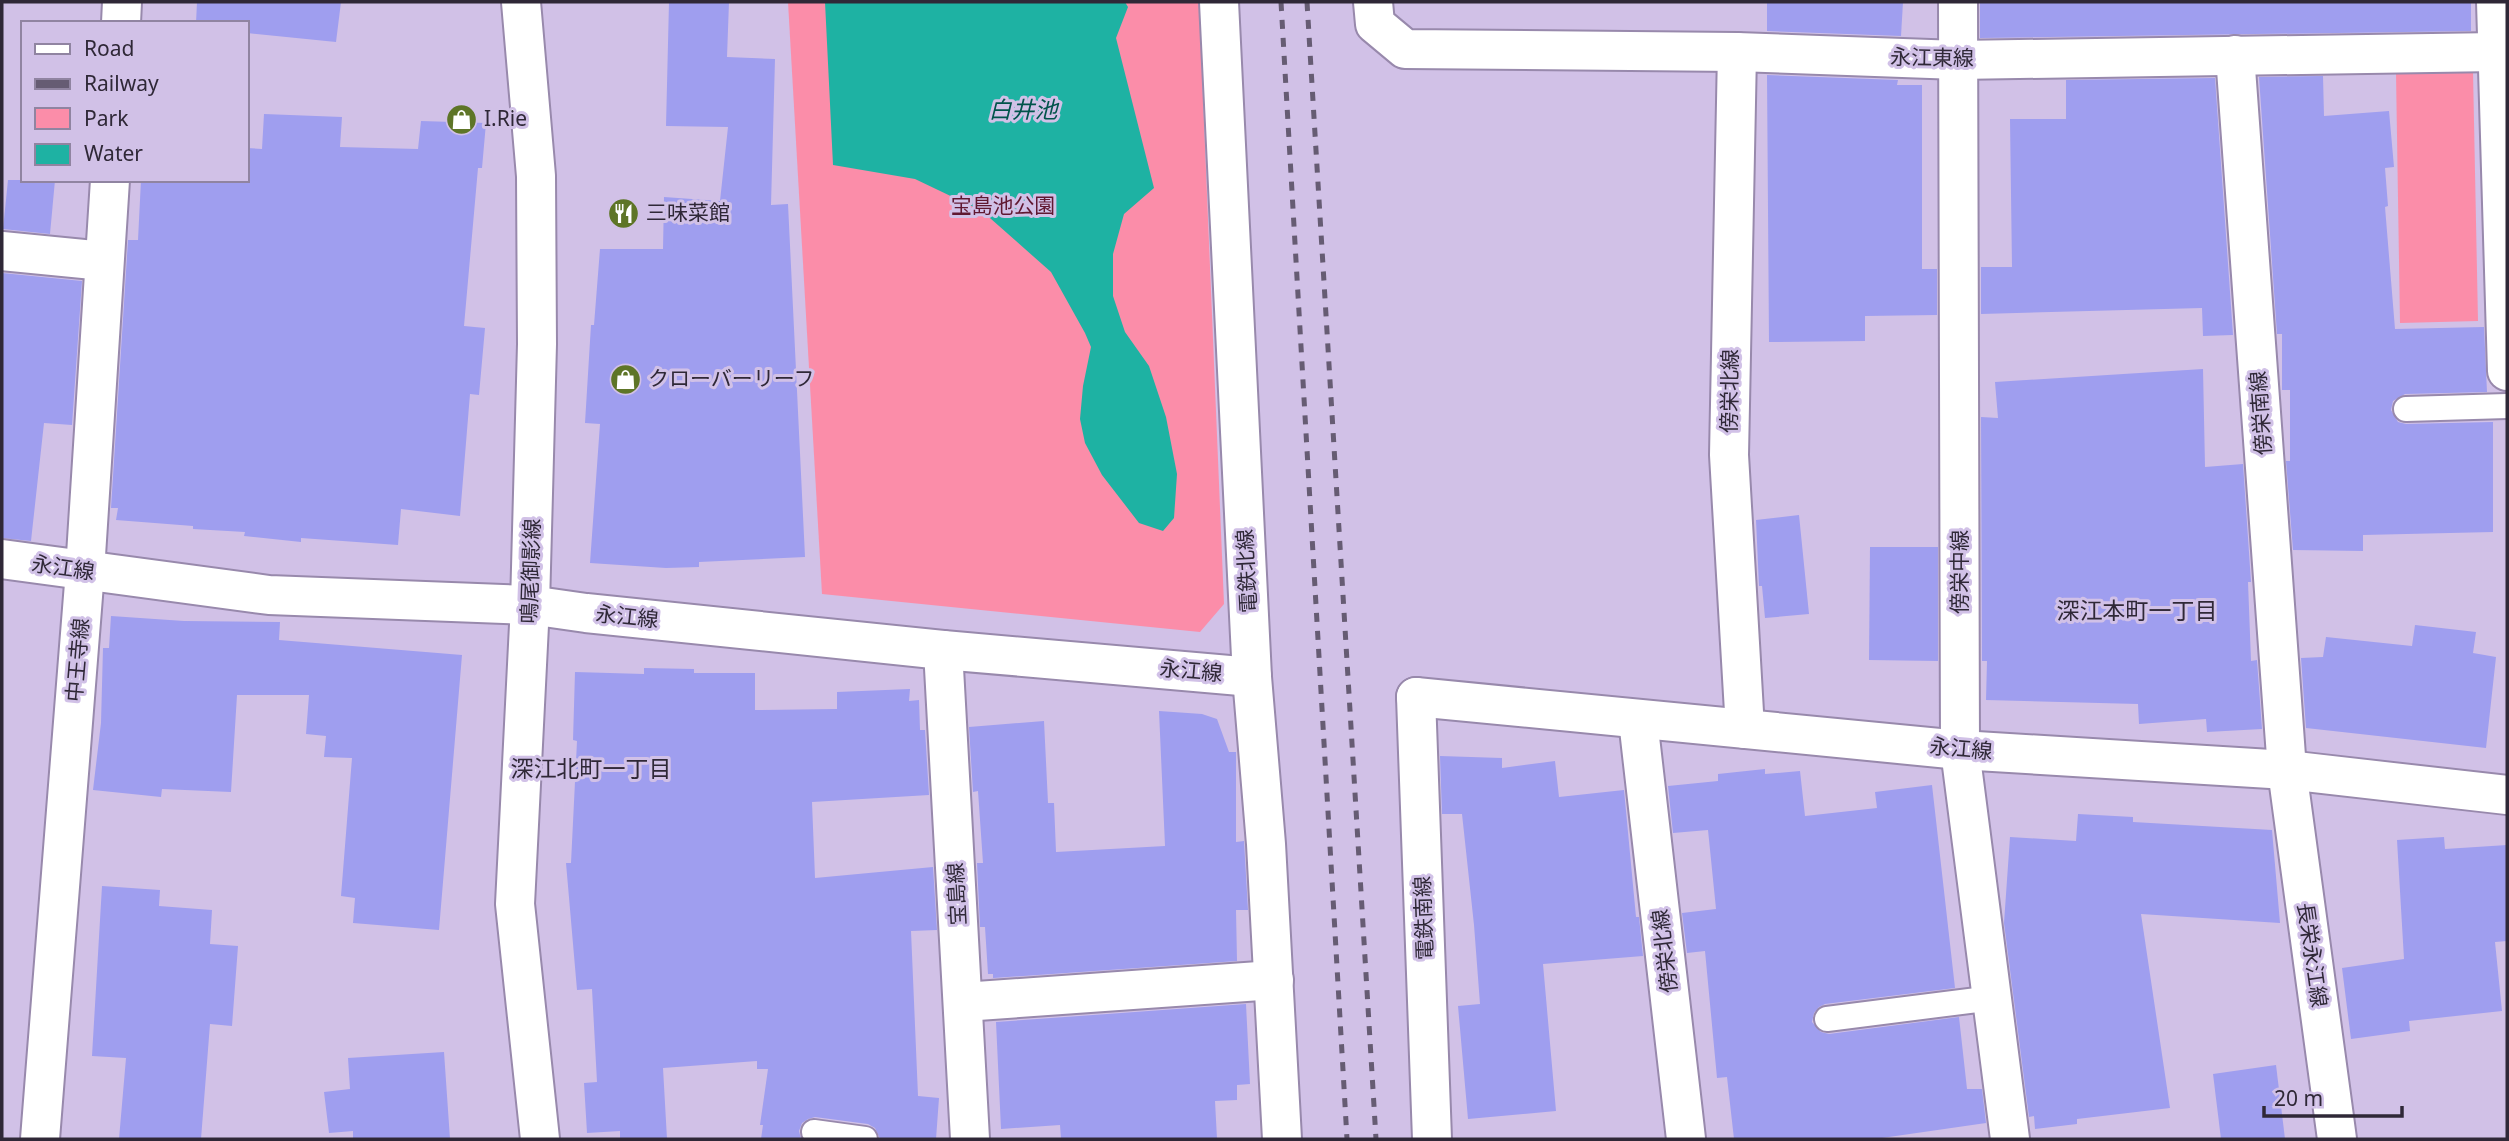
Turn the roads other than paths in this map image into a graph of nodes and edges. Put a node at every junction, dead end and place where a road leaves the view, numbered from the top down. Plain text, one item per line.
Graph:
1 (122, 2) edge
2 (521, 2) edge
3 (1219, 2) edge
4 (1958, 2) edge
5 (2497, 2) edge
6 (1374, 13) edge
7 (121, 21) edge
8 (1737, 52) junction
9 (2497, 52) junction
10 (2235, 55) junction
11 (1958, 60) junction
12 (110, 182) edge
13 (2, 251) edge
14 (104, 261) junction
15 (2507, 371) edge
16 (2507, 406) edge
17 (2406, 409) dead end
18 (2, 559) edge
19 (85, 571) junction
20 (530, 605) junction
21 (943, 650) junction
22 (1252, 677) junction
23 (1416, 697) joint
24 (1638, 720) junction
25 (1745, 729) junction
26 (1960, 750) junction
27 (2287, 770) junction
28 (2507, 795) edge
29 (1274, 980) junction
30 (1993, 998) junction
31 (963, 1002) junction
32 (1827, 1019) dead end
33 (814, 1132) dead end
34 (40, 1139) edge
35 (540, 1139) edge
36 (865, 1139) edge
37 (970, 1139) edge
38 (1282, 1139) edge
39 (1433, 1139) edge
40 (1686, 1139) edge
41 (2010, 1139) edge
42 (2337, 1139) edge

1 - 7 street
2 - 20 street, 鳴尾御影線
3 - 22 street, 電鉄北線
4 - 11 street, 傍栄中線
5 - 9 street
6 - 8 street, 永江東線
8 - 11 street, 永江東線
8 - 25 street, 傍栄北線
9 - 10 street, 永江東線
9 - 15 street
10 - 11 street, 永江東線
10 - 27 street, 傍栄南線
11 - 26 street, 傍栄中線
12 - 14 street, 中王寺線
13 - 14 street
14 - 19 street, 中王寺線
16 - 17 lane
18 - 19 street, 永江線
19 - 20 street, 永江線
19 - 34 street, 中王寺線
20 - 21 street, 永江線
20 - 35 street, 鳴尾御影線
21 - 22 street, 永江線
21 - 31 street, 宝島線
22 - 29 street, 電鉄北線
23 - 24 street, 永江線
23 - 39 street, 電鉄南線
24 - 25 street, 永江線
24 - 40 street, 傍栄北線
25 - 26 street, 永江線
26 - 27 street, 永江線
26 - 30 street, 傍栄中線
27 - 28 street, 永江線
27 - 42 street, 長栄永江線
29 - 31 street
29 - 38 street, 電鉄北線
30 - 32 lane
30 - 41 street, 傍栄中線
31 - 37 street, 宝島線
33 - 36 lane

